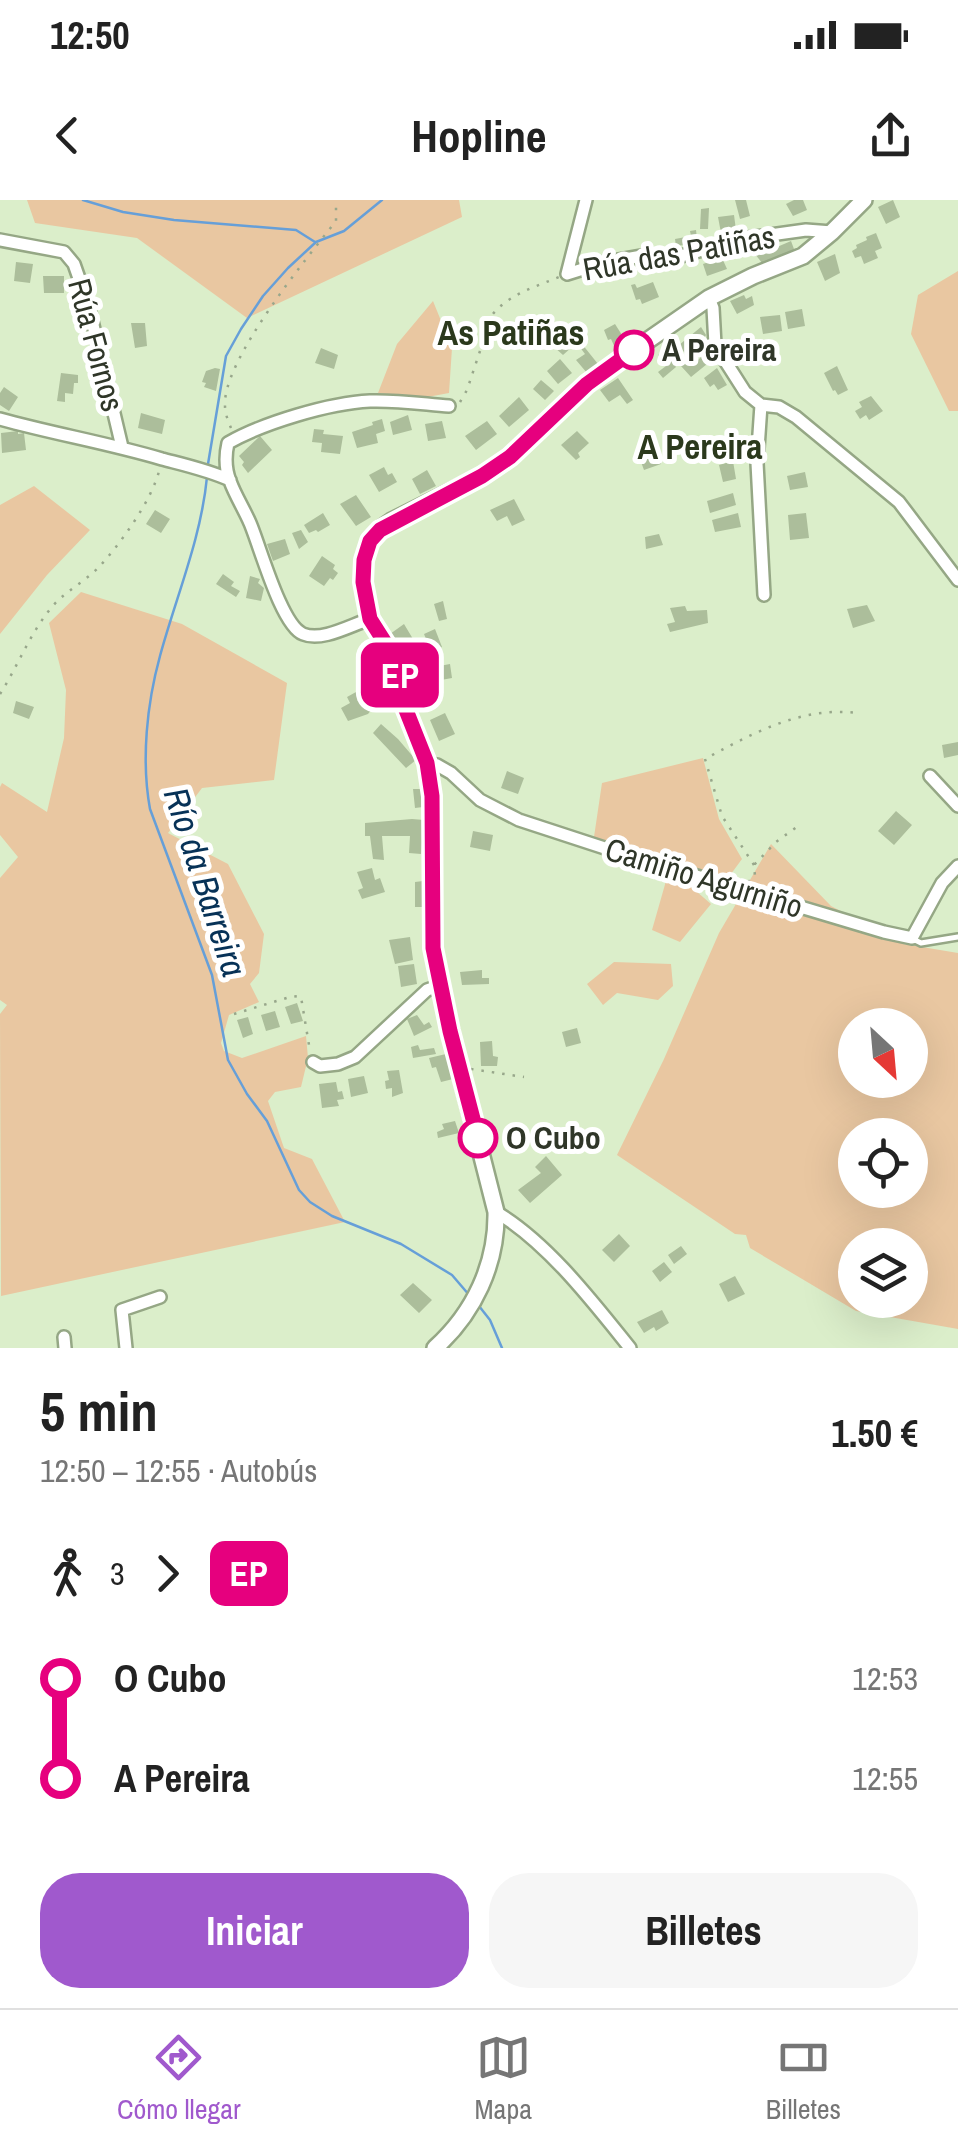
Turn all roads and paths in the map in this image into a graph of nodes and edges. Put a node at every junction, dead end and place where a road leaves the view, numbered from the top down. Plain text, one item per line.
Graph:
1 (336, 200) edge
2 (586, 200) edge
3 (864, 200) edge
4 (832, 232) junction
5 (0, 240) edge
6 (567, 274) junction
7 (710, 298) junction
8 (761, 405) junction
9 (449, 406) joint
10 (0, 419) edge
11 (234, 439) junction
12 (122, 446) junction
13 (162, 459) junction
14 (230, 480) junction
15 (958, 580) edge
16 (764, 595) dead end
17 (370, 619) junction
18 (0, 694) edge
19 (858, 713) dead end
20 (427, 763) junction
21 (930, 776) dead end
22 (958, 806) edge
23 (798, 826) dead end
24 (754, 865) junction
25 (958, 866) edge
26 (739, 889) junction
27 (958, 937) edge
28 (912, 938) junction
29 (440, 985) junction
30 (234, 1014) dead end
31 (313, 1062) joint
32 (460, 1069) junction
33 (524, 1077) dead end
34 (496, 1212) junction
35 (160, 1297) dead end
36 (126, 1348) edge
37 (435, 1348) edge
38 (630, 1348) edge

1 - 11 path
2 - 6 street
3 - 4 main road
4 - 6 street, Rúa das Patiñas
4 - 7 main road
5 - 12 street, Rúa Fornos
6 - 9 path, Rúa das Patiñas
7 - 8 street
7 - 17 main road
8 - 15 street
8 - 16 street
9 - 11 street
10 - 12 street, Rúa Fornos
11 - 14 street
12 - 13 street, Rúa Fornos
13 - 14 street, Rúa Fornos
13 - 18 path
14 - 17 street
17 - 20 main road
19 - 24 path
20 - 26 street, Camiño Agurniño
20 - 29 main road
21 - 22 street
23 - 24 path
24 - 26 path
25 - 28 street
26 - 28 street, Camiño Agurniño
27 - 28 lane
29 - 31 street
29 - 32 main road
30 - 31 path
32 - 33 path
32 - 34 main road
34 - 37 main road
34 - 38 street
35 - 36 street

